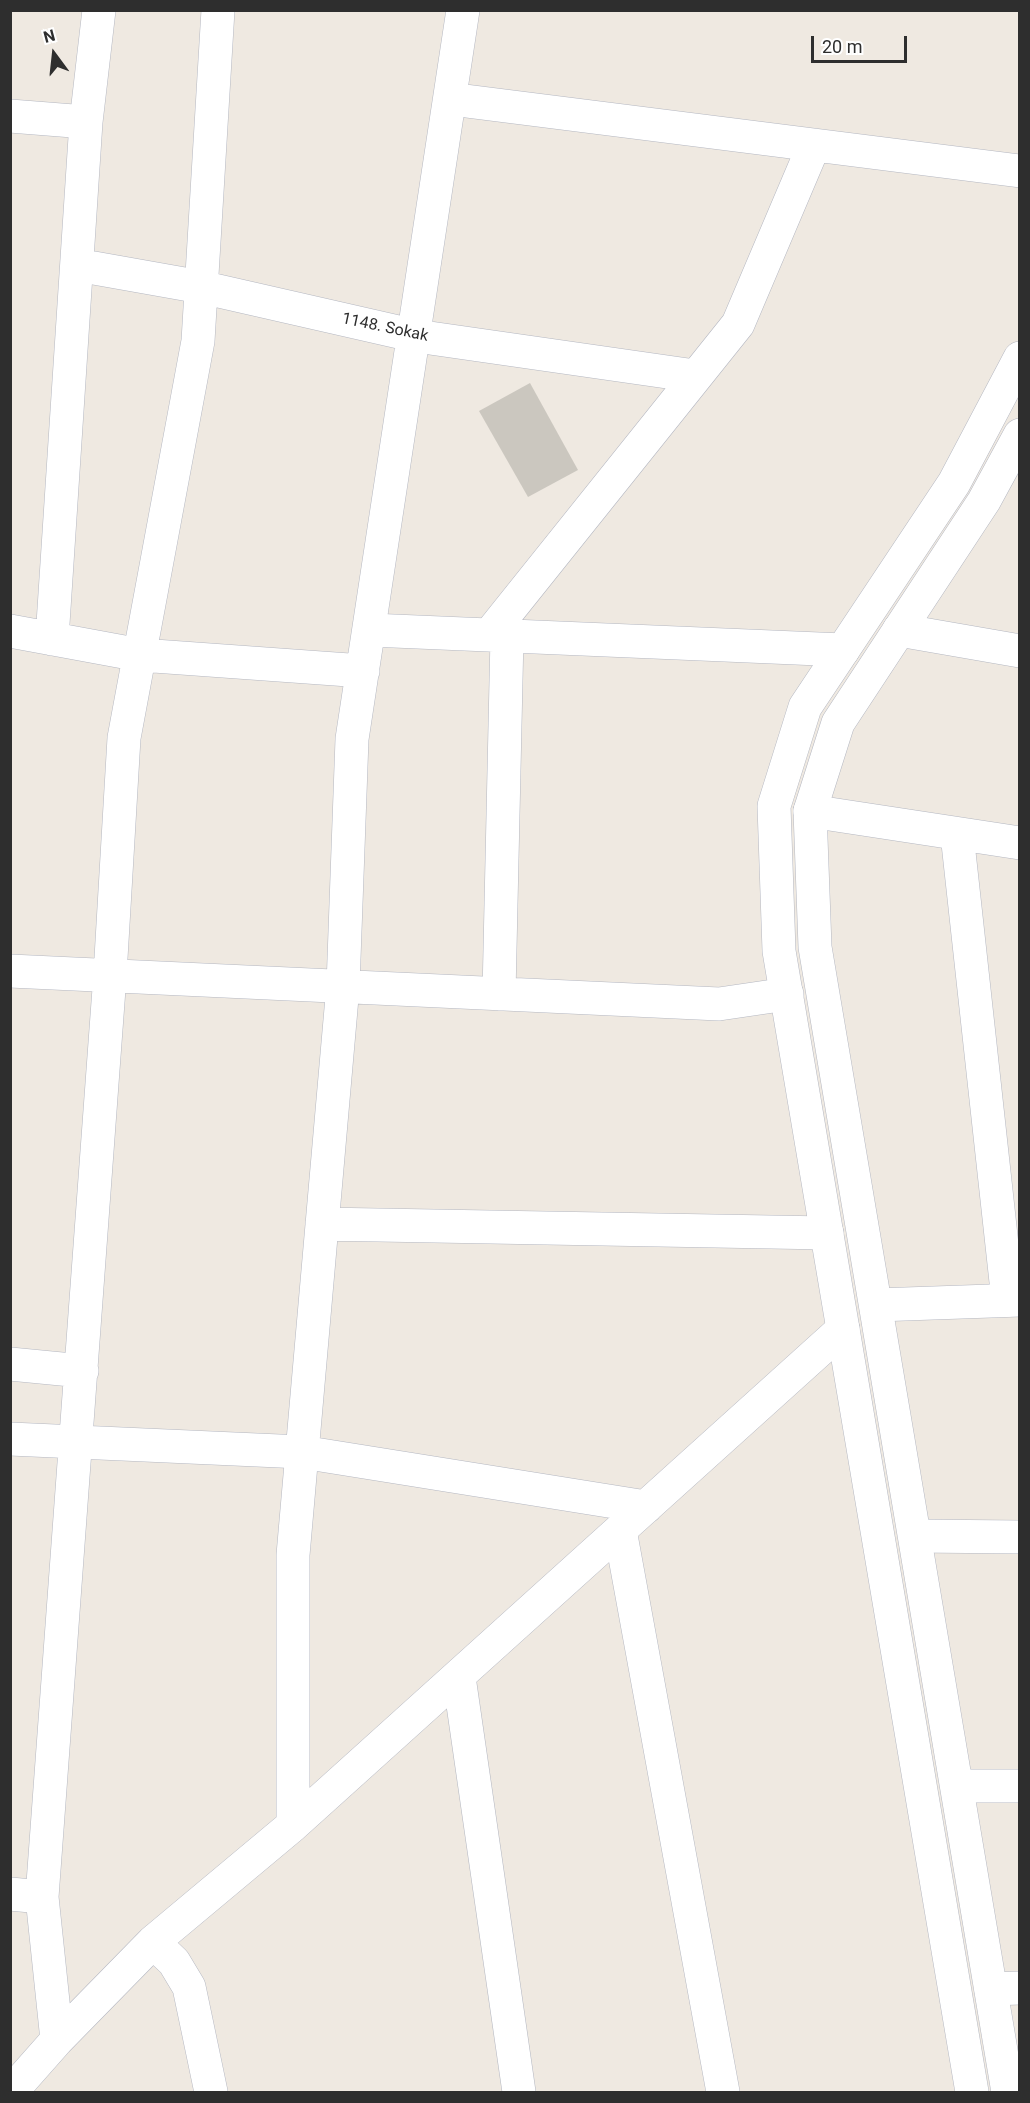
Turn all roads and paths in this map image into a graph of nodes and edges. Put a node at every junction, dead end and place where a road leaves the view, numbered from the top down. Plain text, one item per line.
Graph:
1 (99, 10) edge
2 (218, 10) edge
3 (463, 10) edge
4 (450, 99) junction
5 (10, 116) edge
6 (86, 122) junction
7 (814, 145) junction
8 (1020, 171) edge
9 (77, 265) junction
10 (201, 287) junction
11 (416, 336) junction
12 (1020, 358) edge
13 (695, 376) junction
14 (1020, 435) edge
15 (1010, 474) edge
16 (370, 630) junction
17 (899, 630) junction
18 (10, 632) edge
19 (498, 635) junction
20 (52, 639) junction
21 (843, 650) junction
22 (1020, 651) edge
23 (140, 655) junction
24 (363, 670) junction
25 (810, 811) junction
26 (957, 834) junction
27 (1020, 843) edge
28 (10, 971) edge
29 (110, 975) junction
30 (343, 986) junction
31 (500, 994) junction
32 (787, 994) junction
33 (322, 1224) junction
34 (827, 1233) junction
35 (1014, 1300) edge
36 (876, 1305) junction
37 (843, 1329) junction
38 (10, 1364) edge
39 (82, 1371) junction
40 (10, 1439) edge
41 (77, 1443) junction
42 (302, 1452) junction
43 (646, 1507) junction
44 (620, 1530) junction
45 (915, 1536) junction
46 (1020, 1537) edge
47 (459, 1677) junction
48 (957, 1786) junction
49 (1020, 1786) edge
50 (293, 1825) junction
51 (10, 1894) edge
52 (42, 1897) junction
53 (153, 1942) junction
54 (1005, 1988) edge
55 (57, 2040) junction
56 (11, 2092) edge
57 (212, 2092) edge
58 (519, 2092) edge
59 (723, 2092) edge
60 (972, 2092) edge
61 (1008, 2092) edge

1 - 6 street
2 - 10 street
3 - 4 street
4 - 7 street
4 - 11 street
5 - 6 street
6 - 9 street
7 - 8 street
7 - 13 street
9 - 10 street, 1148. Sokak
9 - 20 street
10 - 11 street, 1148. Sokak
10 - 23 street
11 - 13 street, 1148. Sokak
11 - 16 street
12 - 21 street
13 - 19 street
14 - 15 street
15 - 17 street
16 - 19 street
16 - 24 street
17 - 22 street
17 - 25 street
18 - 20 street
19 - 21 street
19 - 31 street
20 - 23 street
21 - 32 street
23 - 24 street
23 - 29 street
24 - 30 street
25 - 26 street
25 - 36 street
26 - 27 street
26 - 35 street
28 - 29 street
29 - 30 street
29 - 39 street
30 - 31 street
30 - 33 street
31 - 32 street
32 - 34 street
33 - 34 street
33 - 42 street
34 - 37 street
35 - 36 street
36 - 45 street
37 - 43 street
37 - 60 street
38 - 39 street
39 - 41 street
40 - 41 street
41 - 42 street
41 - 52 street
42 - 43 street
42 - 50 street
43 - 44 street
44 - 47 street
44 - 59 street
45 - 46 street
45 - 48 street
47 - 50 street
47 - 58 street
48 - 49 street
48 - 54 street
50 - 53 street
51 - 52 street
52 - 55 street
53 - 55 street
53 - 57 street
54 - 61 street
55 - 56 street

